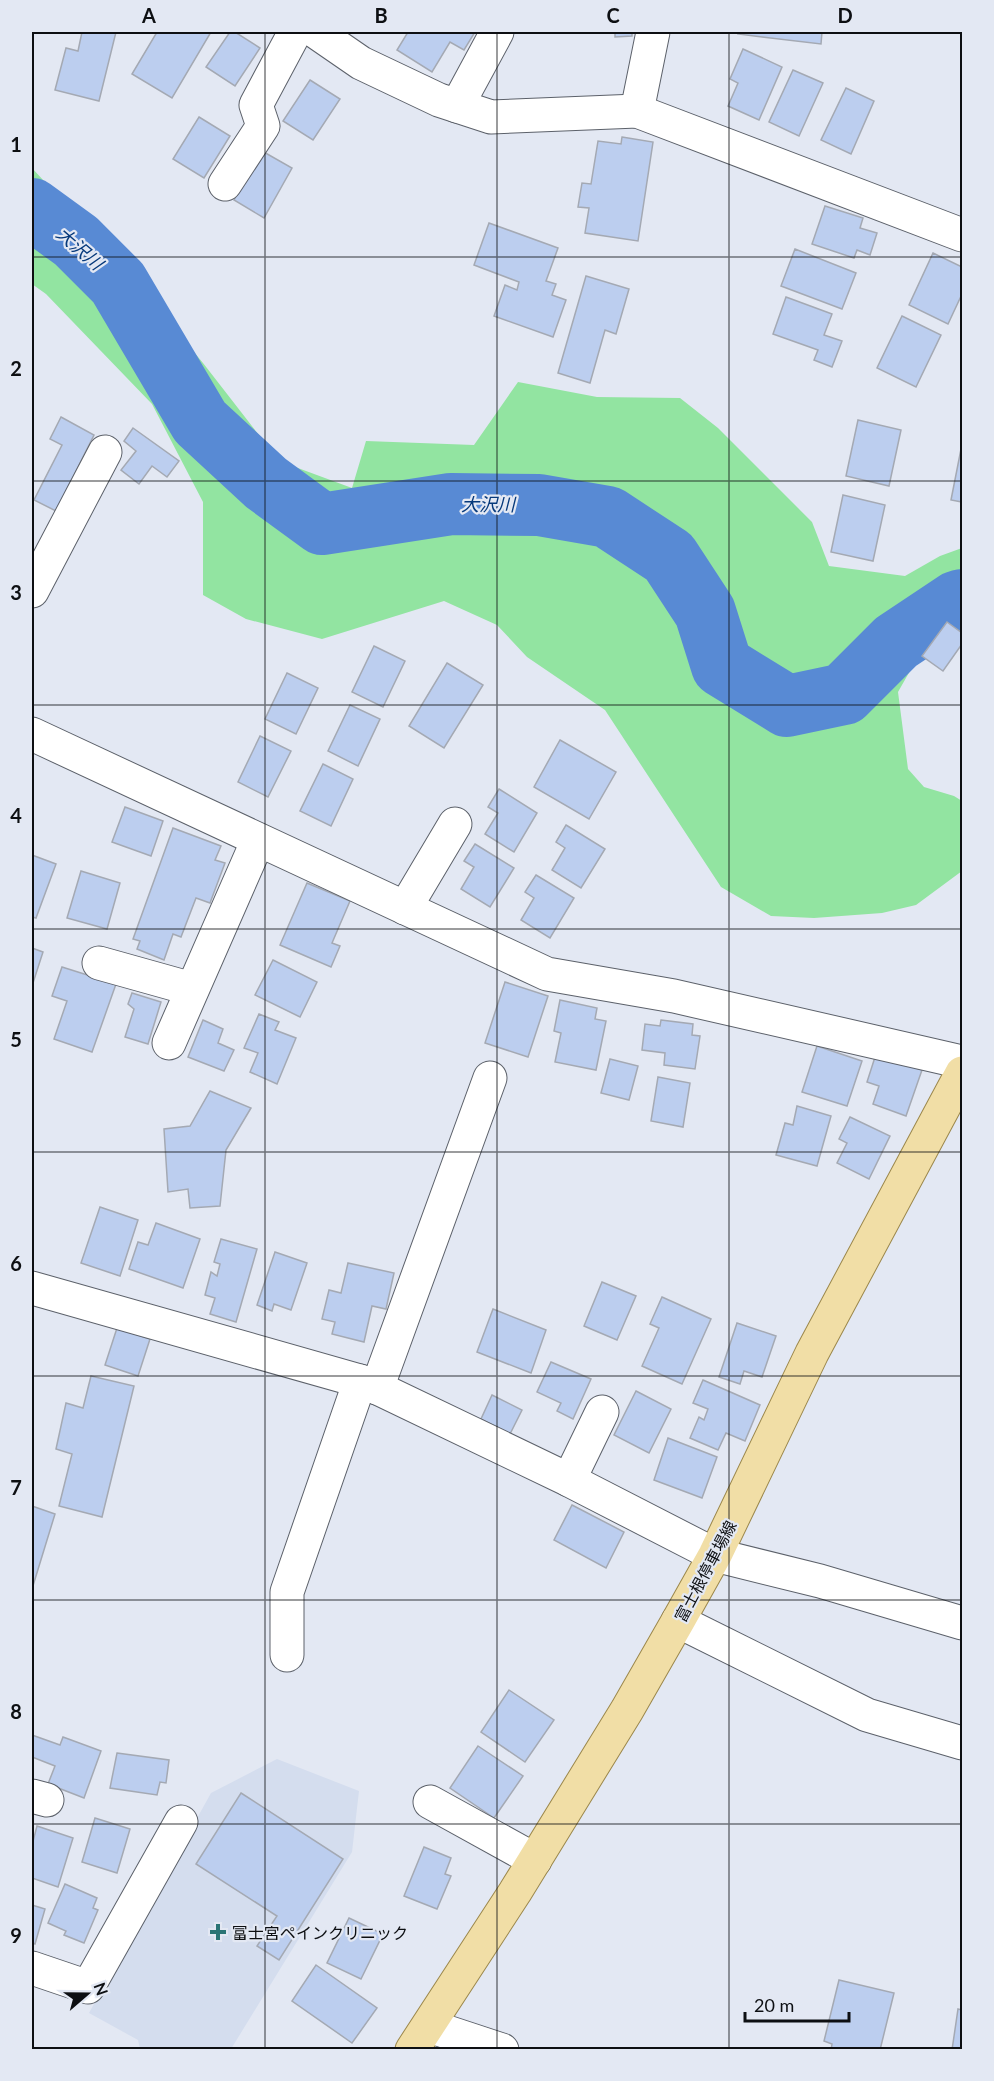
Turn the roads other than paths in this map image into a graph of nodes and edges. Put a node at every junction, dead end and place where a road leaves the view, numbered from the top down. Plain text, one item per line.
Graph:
1 (295, 32) edge
2 (316, 32) edge
3 (497, 32) edge
4 (653, 32) edge
5 (457, 106) junction
6 (637, 111) junction
7 (225, 184) dead end
8 (963, 236) edge
9 (105, 452) dead end
10 (32, 591) edge
11 (32, 734) edge
12 (455, 824) dead end
13 (258, 840) junction
14 (405, 908) junction
15 (99, 963) dead end
16 (192, 989) junction
17 (168, 1042) dead end
18 (963, 1062) edge
19 (963, 1073) edge
20 (490, 1078) dead end
21 (32, 1288) edge
22 (369, 1384) junction
23 (602, 1412) dead end
24 (569, 1480) junction
25 (715, 1555) junction
26 (678, 1621) junction
27 (963, 1623) edge
28 (287, 1655) dead end
29 (963, 1743) edge
30 (430, 1802) dead end
31 (181, 1822) dead end
32 (535, 1860) junction
33 (32, 1968) edge
34 (421, 2038) edge
35 (502, 2049) edge

1 - 7 street
2 - 5 street
3 - 5 street
4 - 6 street
5 - 6 street
6 - 8 street
9 - 10 street
11 - 13 street
12 - 14 street
13 - 14 street
13 - 16 street
14 - 18 street
15 - 16 street
16 - 17 street
19 - 25 main road, 富士根停車場線
20 - 22 street
21 - 22 street
22 - 24 street
22 - 28 street
23 - 24 street
24 - 25 street
25 - 26 main road, 富士根停車場線
25 - 27 street
26 - 29 street
26 - 32 main road, 富士根停車場線
30 - 32 street
31 - 33 street
32 - 34 main road, 富士根停車場線
34 - 35 street

